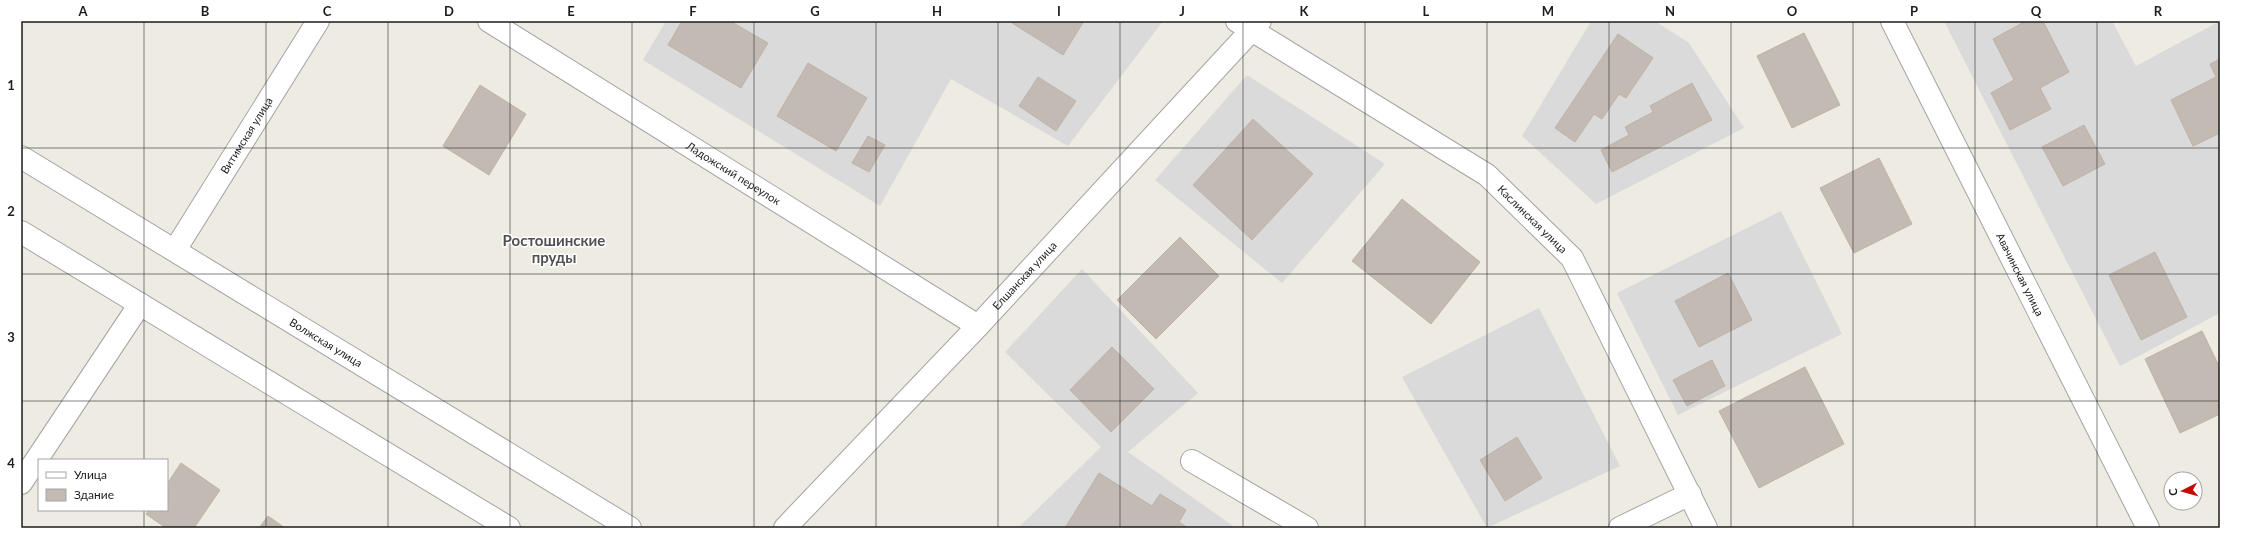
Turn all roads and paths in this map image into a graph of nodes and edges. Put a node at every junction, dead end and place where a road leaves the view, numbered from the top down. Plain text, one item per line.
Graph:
1 (318, 21) edge
2 (489, 21) edge
3 (1892, 21) edge
4 (1250, 24) edge
5 (21, 157) edge
6 (21, 232) edge
7 (176, 250) junction
8 (140, 304) junction
9 (978, 326) junction
10 (1192, 461) dead end
11 (21, 483) edge
12 (1690, 494) junction
13 (509, 528) edge
14 (630, 528) edge
15 (785, 528) edge
16 (1307, 528) edge
17 (1620, 528) edge
18 (1706, 528) edge
19 (2148, 528) edge

1 - 7 street, Витимская улица
2 - 9 street, Ладожский переулок
3 - 19 street, Авачинская улица
4 - 9 street, Елшанская улица
4 - 12 street, Каслинская улица
5 - 7 street, Волжская улица
6 - 8 street
7 - 14 street, Волжская улица
8 - 11 street
8 - 13 street
9 - 15 street, Елшанская улица
10 - 16 street
12 - 17 street
12 - 18 street, Каслинская улица

